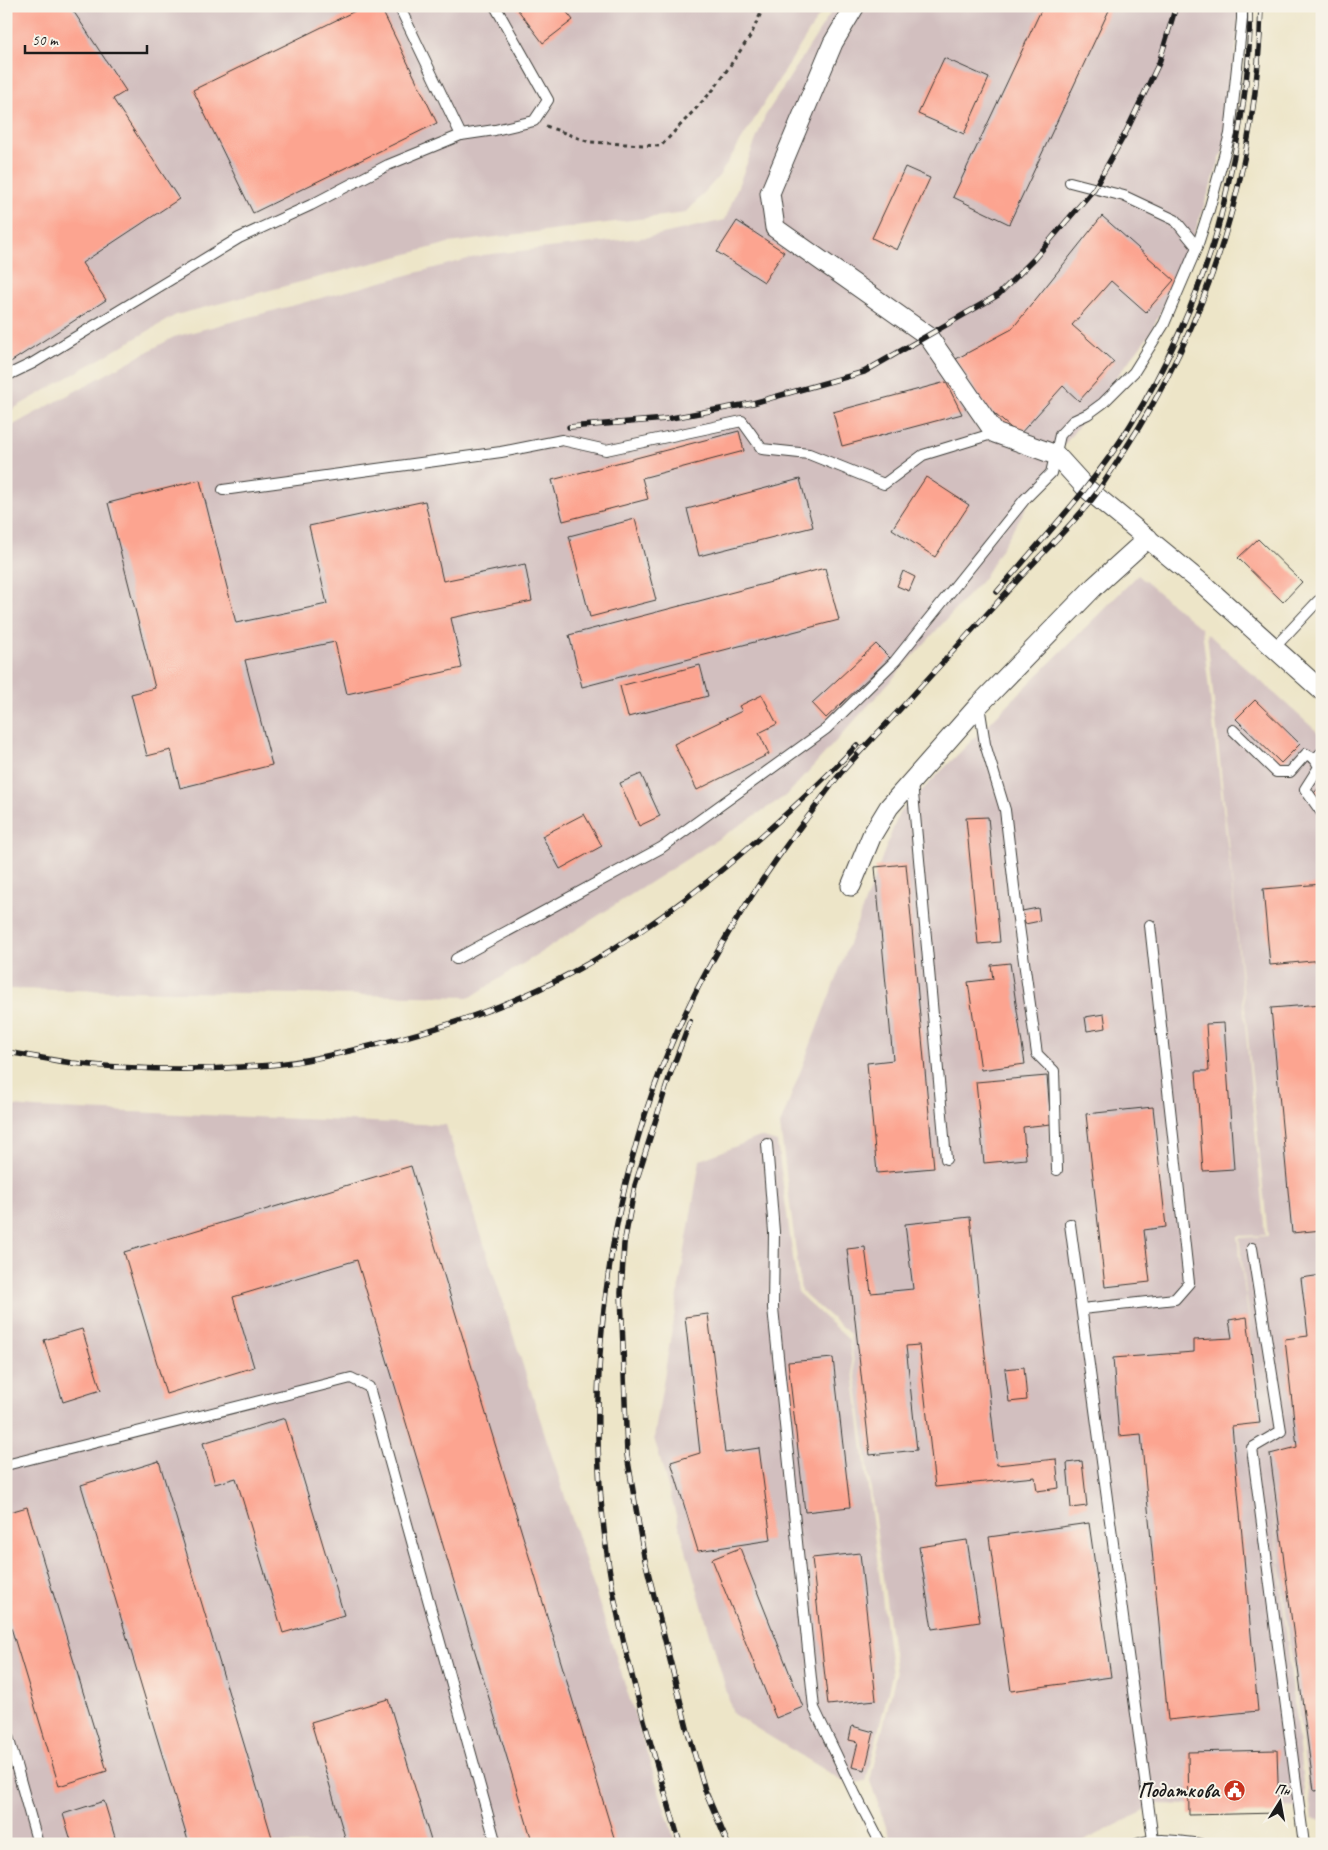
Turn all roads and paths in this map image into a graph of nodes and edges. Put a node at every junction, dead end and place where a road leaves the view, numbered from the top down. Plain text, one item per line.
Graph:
1 (399, 6) edge
2 (496, 6) edge
3 (764, 6) edge
4 (855, 6) edge
5 (1242, 6) edge
6 (534, 121) junction
7 (460, 135) junction
8 (1070, 182) dead end
9 (1197, 247) junction
10 (6, 376) edge
11 (995, 433) junction
12 (1056, 455) junction
13 (223, 490) dead end
14 (1148, 538) junction
15 (1318, 601) dead end
16 (1274, 648) junction
17 (1322, 691) edge
18 (979, 705) junction
19 (1233, 730) dead end
20 (1318, 755) edge
21 (912, 781) junction
22 (1322, 813) edge
23 (851, 886) dead end
24 (1150, 924) dead end
25 (456, 959) dead end
26 (767, 1144) dead end
27 (946, 1159) dead end
28 (1056, 1170) dead end
29 (1070, 1224) dead end
30 (1252, 1248) dead end
31 (1082, 1310) junction
32 (6, 1465) edge
33 (6, 1729) edge
34 (1153, 1840) junction
35 (38, 1844) edge
36 (496, 1844) edge
37 (881, 1844) edge
38 (1137, 1844) edge
39 (1200, 1844) edge
40 (1304, 1844) edge

1 - 7 lane
2 - 6 lane
3 - 6 path
4 - 11 street
5 - 9 lane
6 - 7 lane
7 - 10 lane
8 - 9 lane
9 - 12 lane
11 - 12 street
11 - 13 lane
12 - 14 street
12 - 25 lane
14 - 16 street
14 - 18 street
15 - 16 lane
16 - 17 street
18 - 21 street
18 - 28 lane
19 - 20 lane
20 - 22 lane
21 - 23 street
21 - 27 lane
24 - 31 lane
26 - 37 lane
29 - 31 lane
30 - 40 lane
31 - 34 lane
32 - 36 lane
33 - 35 lane
34 - 38 lane
34 - 39 lane

